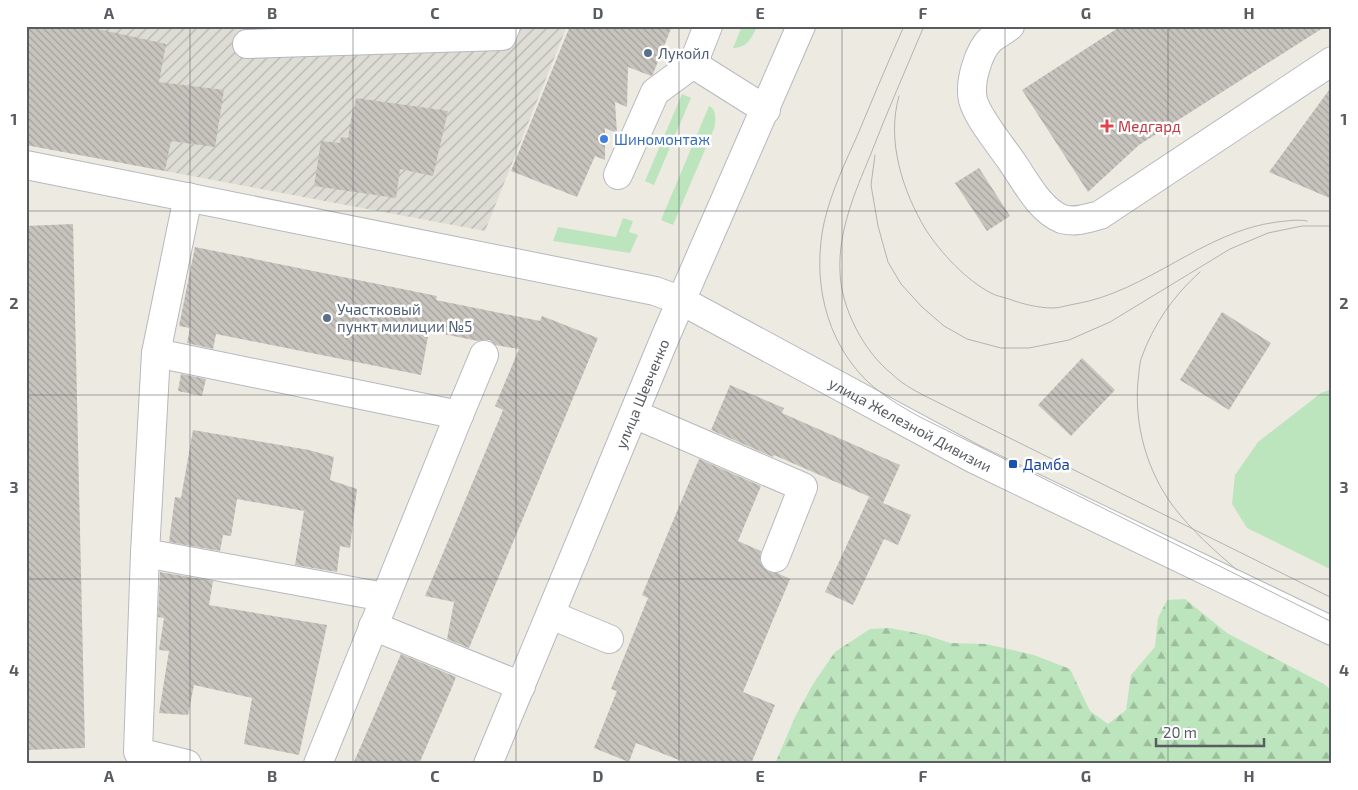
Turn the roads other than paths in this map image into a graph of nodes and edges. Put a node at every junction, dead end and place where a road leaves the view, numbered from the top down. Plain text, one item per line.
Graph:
1 (506, 26) edge
2 (708, 26) edge
3 (801, 26) edge
4 (999, 31) edge
5 (247, 44) dead end
6 (1332, 61) edge
7 (693, 64) junction
8 (766, 110) junction
9 (26, 165) edge
10 (618, 175) dead end
11 (188, 197) junction
12 (682, 301) junction
13 (156, 354) junction
14 (484, 355) dead end
15 (634, 414) junction
16 (459, 415) junction
17 (145, 554) junction
18 (775, 558) dead end
19 (384, 598) junction
20 (551, 615) junction
21 (373, 626) junction
22 (1332, 631) edge
23 (609, 639) dead end
24 (521, 686) junction
25 (187, 764) edge
26 (318, 764) edge
27 (488, 764) edge

1 - 5 street
2 - 7 street
3 - 8 street, улица Шевченко
4 - 6 street
7 - 8 street
7 - 10 street
8 - 12 street, улица Шевченко
9 - 11 street, улица Железной Дивизии
11 - 12 street, улица Железной Дивизии
11 - 13 street
12 - 15 street, улица Шевченко
12 - 22 street, улица Железной Дивизии
13 - 16 street
13 - 17 street
14 - 16 street
15 - 18 street
15 - 20 street, улица Шевченко
16 - 19 street
17 - 19 street
17 - 25 street
19 - 21 street
20 - 23 street
20 - 24 street, улица Шевченко
21 - 24 street
21 - 26 street
24 - 27 street, улица Шевченко

